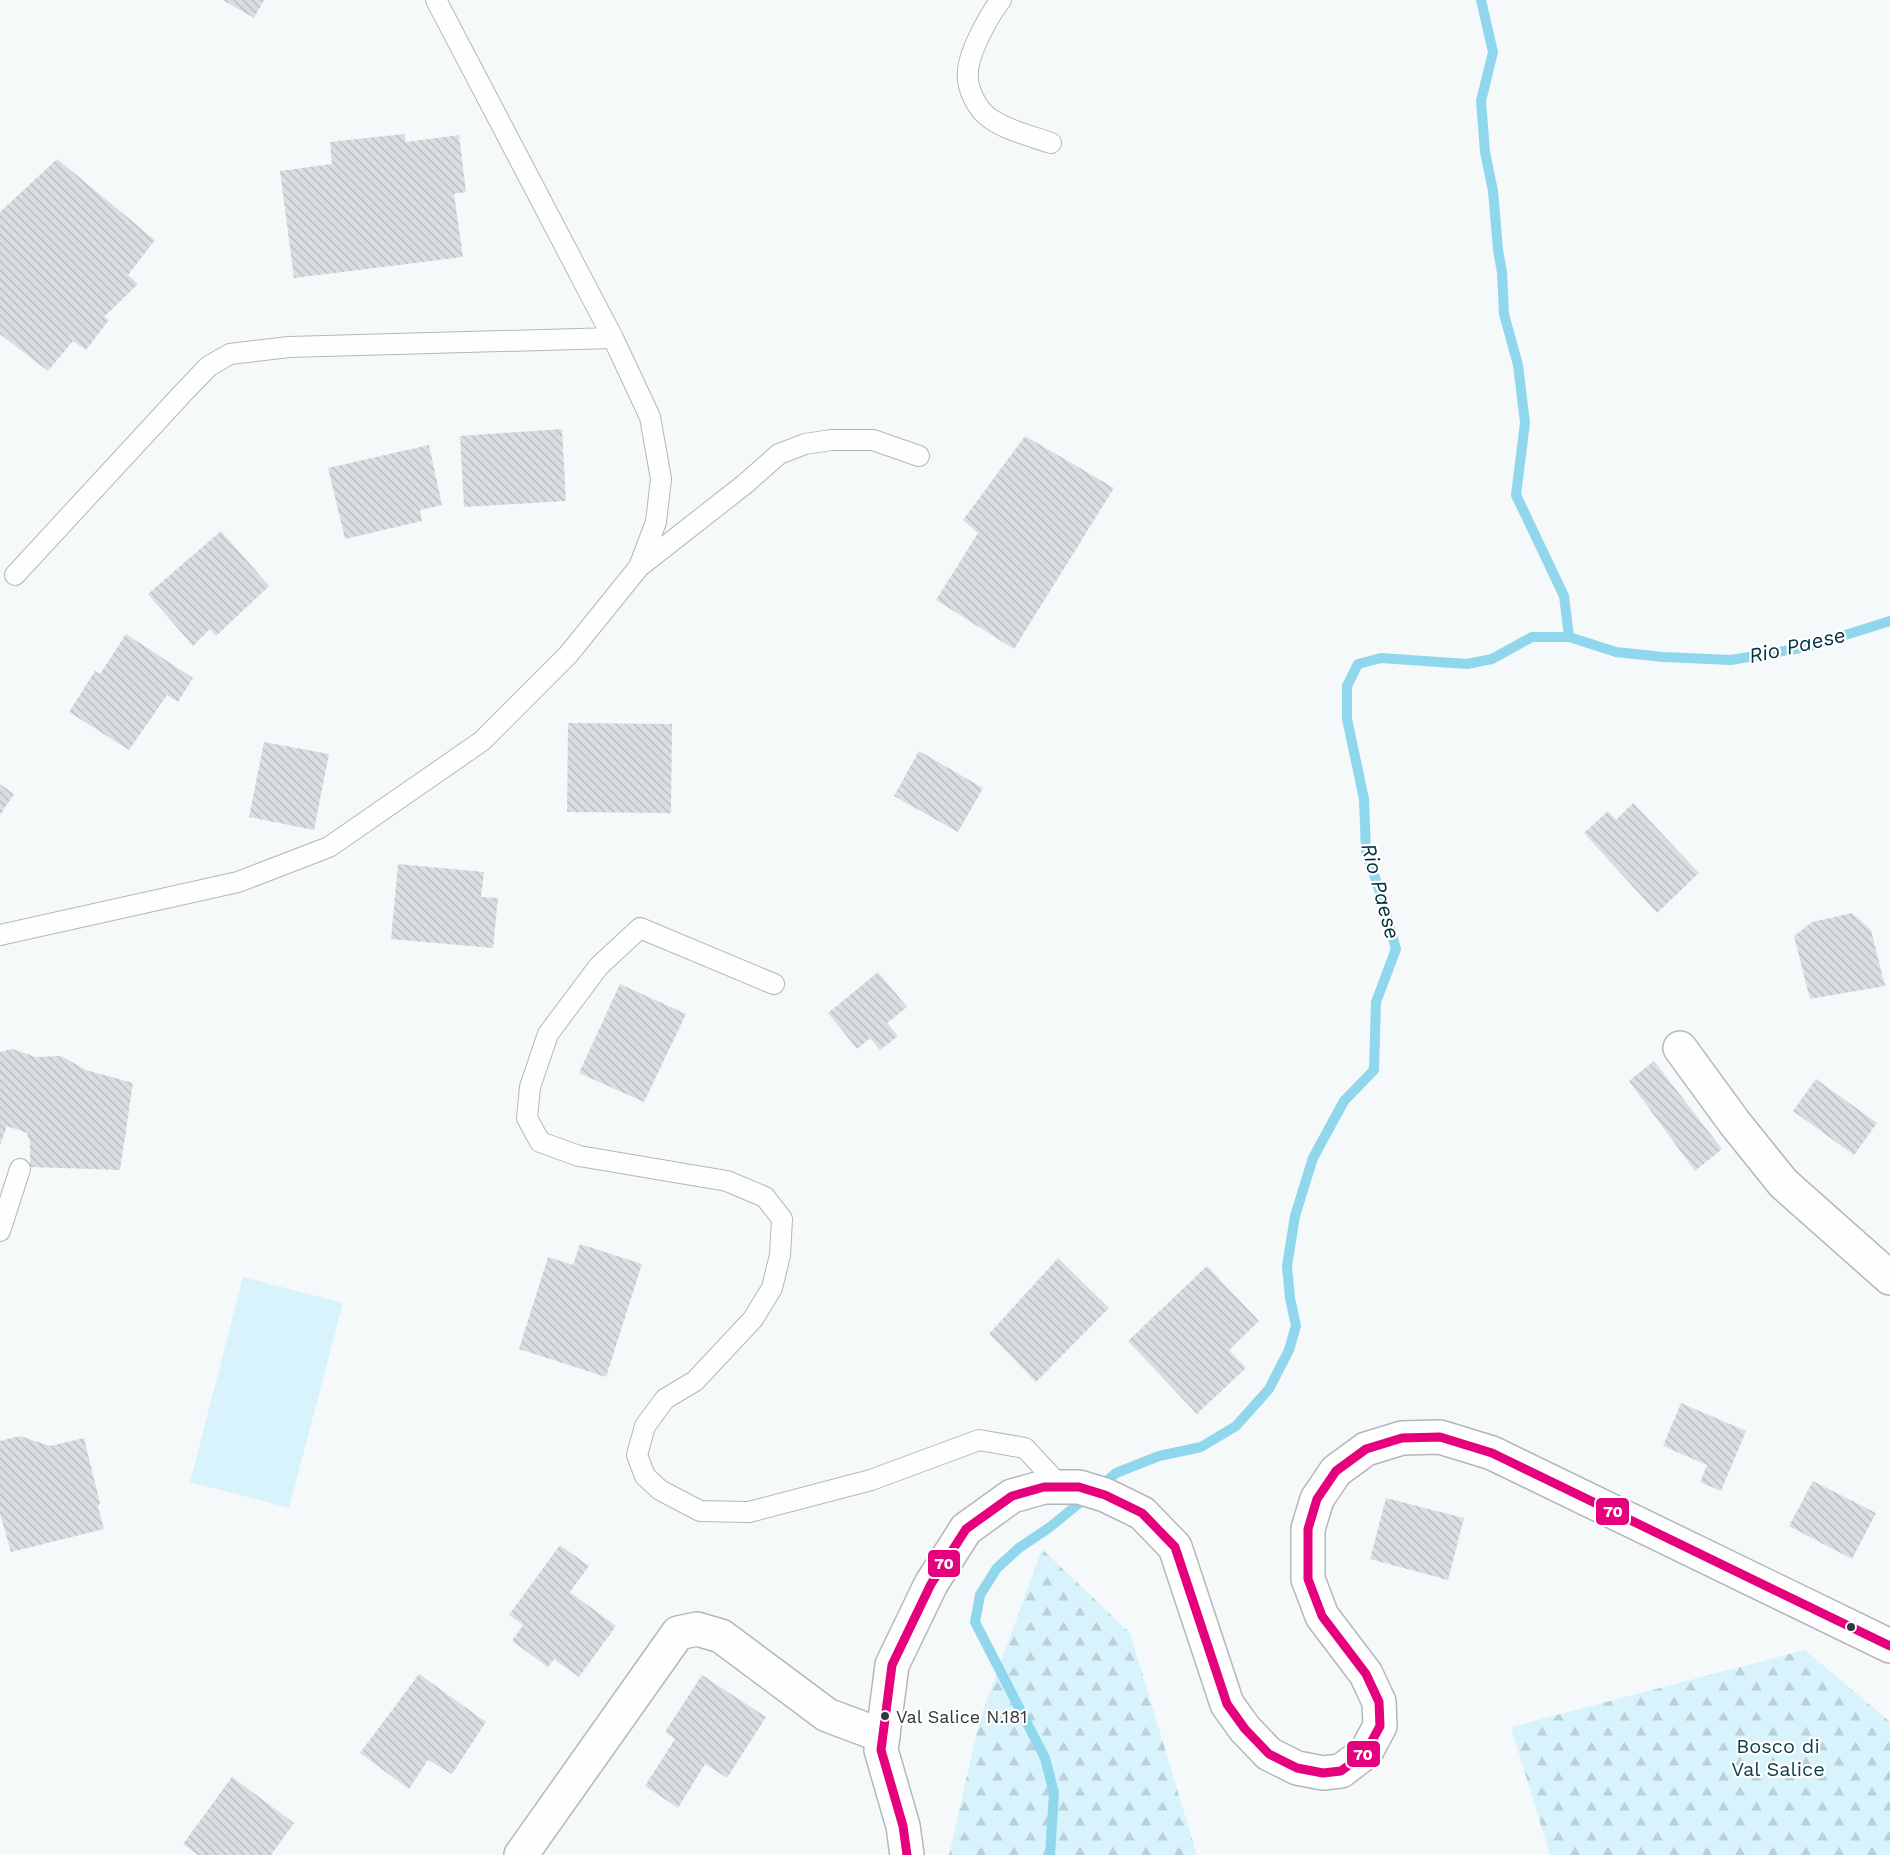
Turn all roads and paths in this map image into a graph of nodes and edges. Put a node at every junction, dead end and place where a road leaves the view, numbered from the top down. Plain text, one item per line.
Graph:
1 (436, 0) edge
2 (1001, 0) edge
3 (1051, 143) dead end
4 (613, 338) junction
5 (919, 456) dead end
6 (639, 567) junction
7 (15, 575) dead end
8 (0, 935) edge
9 (774, 984) dead end
10 (1680, 1048) dead end
11 (20, 1169) dead end
12 (0, 1231) edge
13 (1890, 1278) edge
14 (1082, 1490) junction
15 (1890, 1646) edge
16 (883, 1736) junction
17 (521, 1855) edge
18 (907, 1855) edge

1 - 4 lane
2 - 3 lane
4 - 6 lane
4 - 7 lane
5 - 6 lane
6 - 8 lane
9 - 14 lane
10 - 13 street
11 - 12 lane
14 - 15 street
14 - 16 street
16 - 17 street
16 - 18 street

